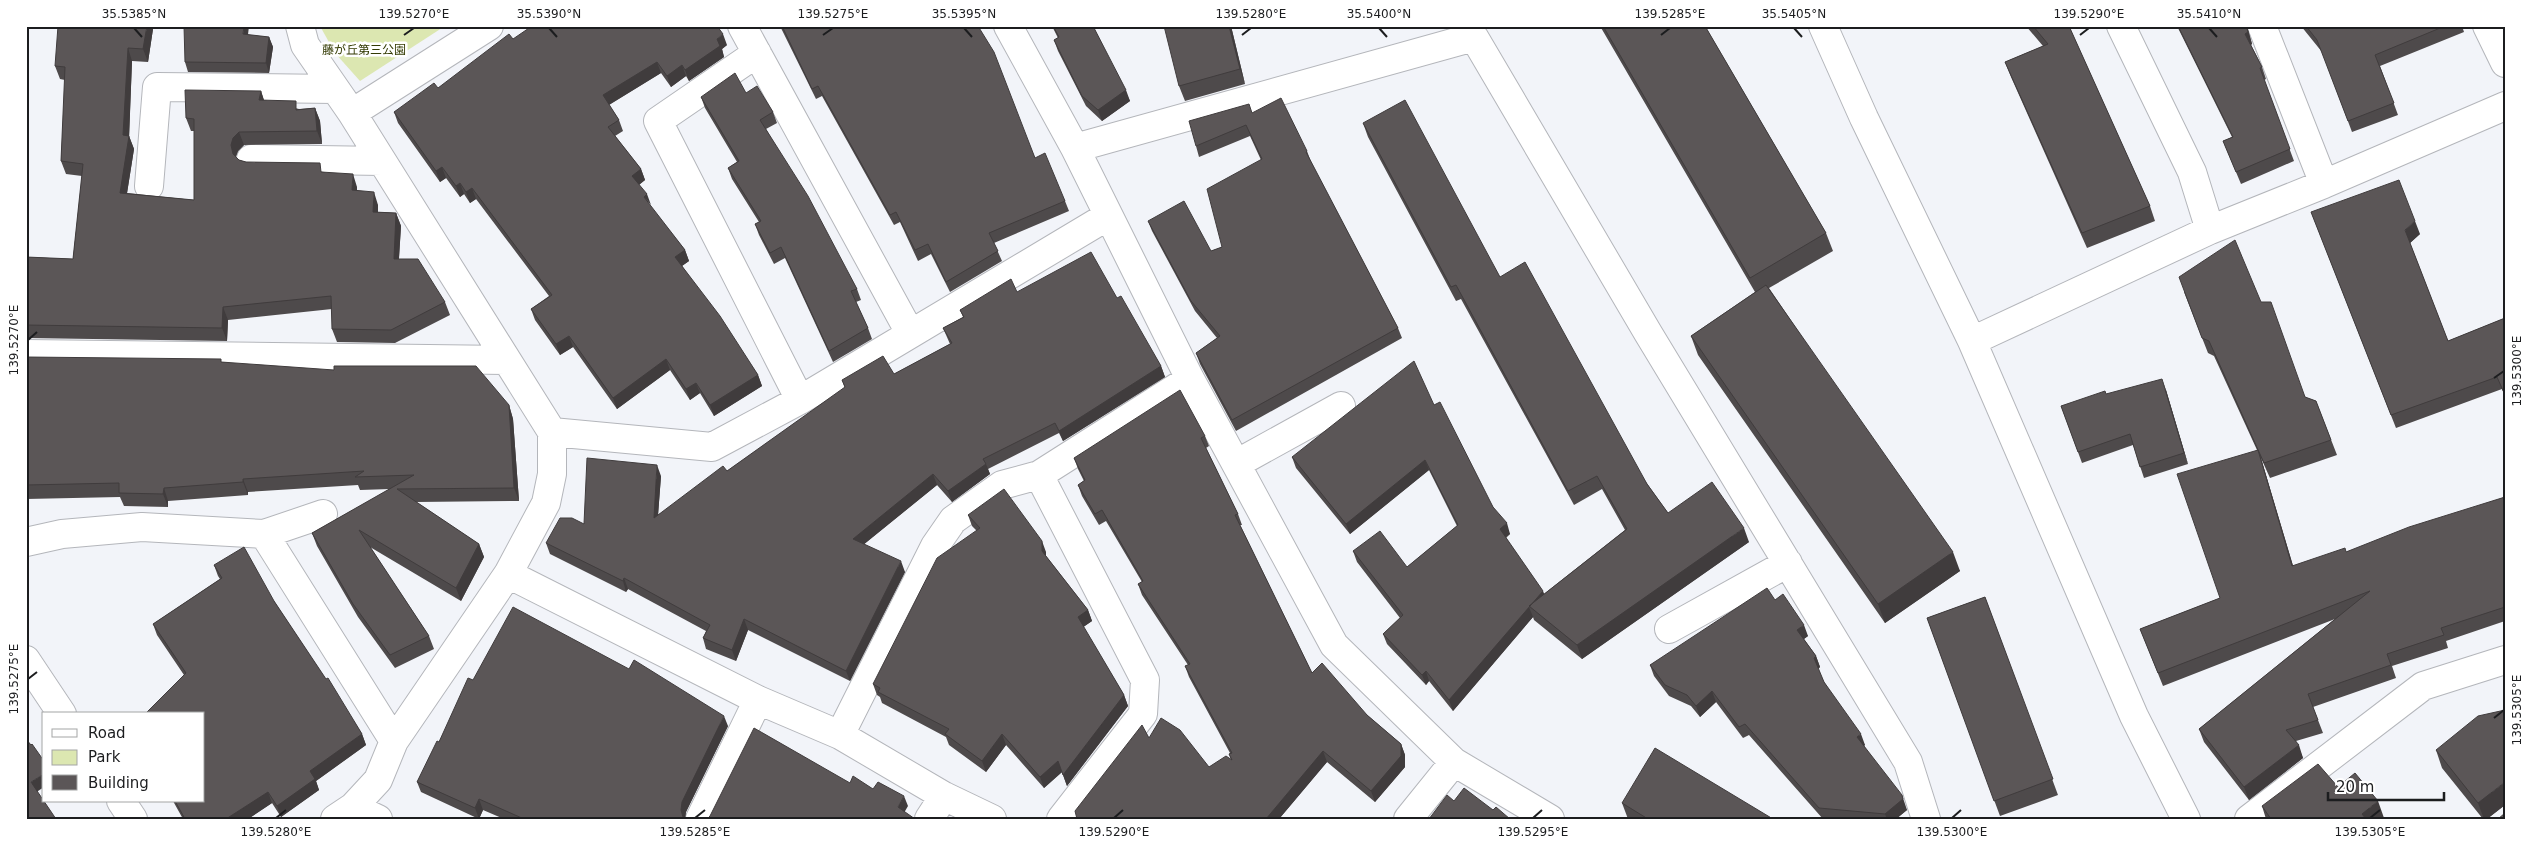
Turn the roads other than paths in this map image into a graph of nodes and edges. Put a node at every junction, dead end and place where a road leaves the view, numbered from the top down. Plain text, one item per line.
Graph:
1 (300, 26) edge
2 (489, 26) edge
3 (742, 26) edge
4 (1008, 26) edge
5 (1824, 26) edge
6 (2121, 26) edge
7 (2262, 26) edge
8 (2487, 26) edge
9 (757, 53) junction
10 (2505, 62) edge
11 (335, 88) junction
12 (2505, 106) edge
13 (352, 113) junction
14 (1075, 148) junction
15 (251, 159) dead end
16 (382, 161) junction
17 (2324, 184) junction
18 (149, 186) dead end
19 (1108, 216) junction
20 (2210, 230) junction
21 (910, 333) junction
22 (1972, 341) junction
23 (26, 354) edge
24 (506, 360) junction
25 (1190, 379) junction
26 (800, 400) junction
27 (1342, 406) dead end
28 (552, 432) junction
29 (1236, 464) junction
30 (1039, 475) junction
31 (323, 514) dead end
32 (264, 534) junction
33 (26, 542) edge
34 (1788, 563) junction
35 (508, 574) junction
36 (1669, 629) dead end
37 (26, 660) edge
38 (2505, 660) edge
39 (758, 700) junction
40 (61, 712) edge
41 (840, 735) junction
42 (394, 741) junction
43 (1454, 762) junction
44 (944, 796) junction
45 (122, 802) edge
46 (344, 813) edge
47 (133, 819) edge
48 (378, 819) edge
49 (700, 819) edge
50 (929, 819) edge
51 (992, 819) edge
52 (1061, 819) edge
53 (1408, 819) edge
54 (1550, 819) edge
55 (1926, 819) edge
56 (2186, 819) edge
57 (2249, 819) edge

1 - 11 street
2 - 13 street
3 - 9 street
4 - 14 street
5 - 22 street
6 - 20 street
7 - 17 street
8 - 10 street
9 - 21 street
9 - 26 street
11 - 13 street
11 - 18 street
12 - 17 street
13 - 16 street
14 - 19 street
14 - 34 street
15 - 16 street
16 - 24 street
17 - 20 street
19 - 21 street
19 - 25 street
20 - 22 street
21 - 26 street
22 - 56 street
23 - 24 street
24 - 28 street
25 - 29 street
25 - 30 street
26 - 28 street
27 - 29 street
28 - 35 street
29 - 43 street
30 - 41 street
30 - 52 street
31 - 32 street
32 - 33 street
32 - 42 street
34 - 36 street
34 - 55 street
35 - 39 street
35 - 42 street
37 - 40 street
38 - 57 street
39 - 41 street
39 - 49 street
41 - 44 street
42 - 46 street
43 - 53 street
43 - 54 street
44 - 50 street
44 - 51 street
45 - 47 street
46 - 48 street

